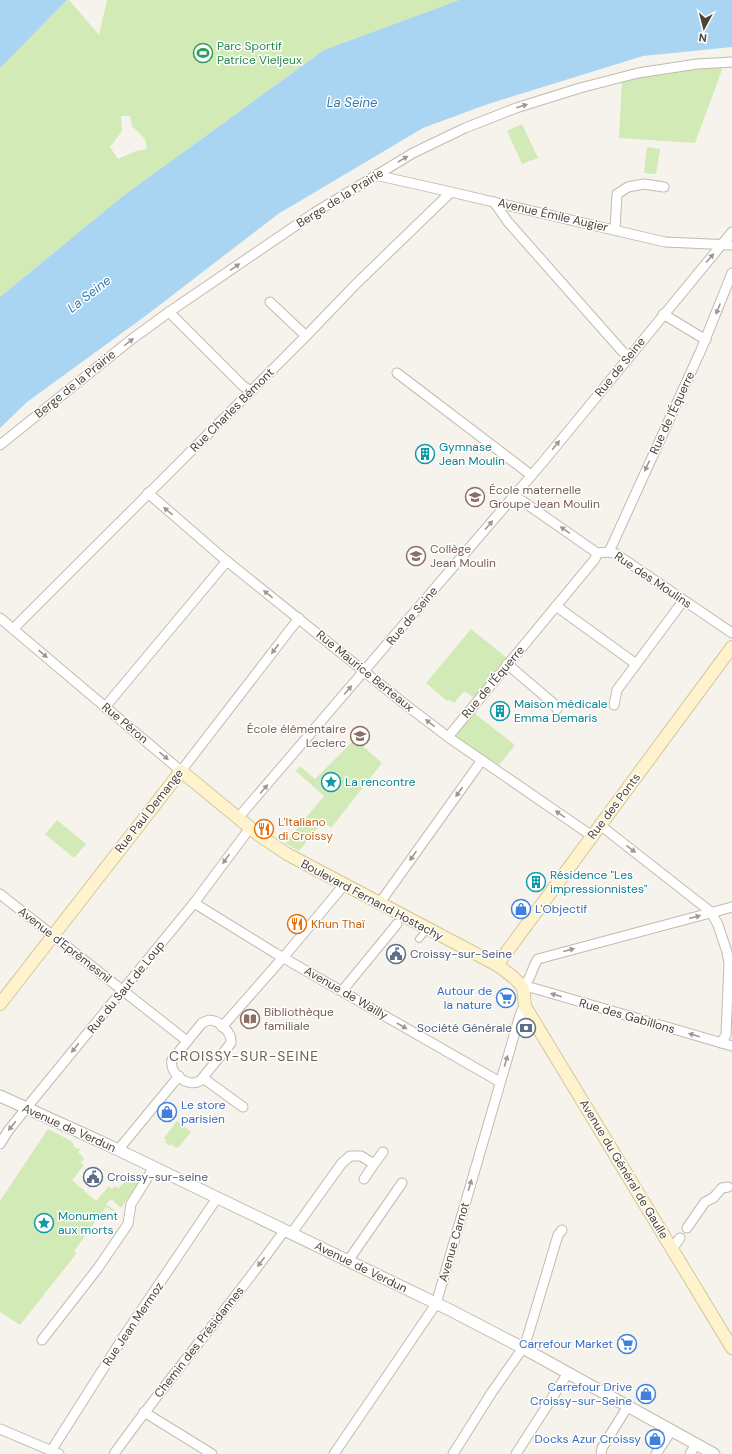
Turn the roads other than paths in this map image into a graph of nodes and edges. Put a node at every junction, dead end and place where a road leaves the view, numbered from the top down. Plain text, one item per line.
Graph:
1 (732, 62) edge
2 (375, 175) junction
3 (664, 187) dead end
4 (451, 192) junction
5 (494, 202) junction
6 (615, 229) junction
7 (732, 232) edge
8 (721, 245) junction
9 (732, 245) edge
10 (732, 273) edge
11 (270, 302) dead end
12 (169, 312) junction
13 (663, 314) junction
14 (306, 336) junction
15 (706, 340) junction
16 (628, 356) junction
17 (397, 373) dead end
18 (251, 391) junction
19 (0, 445) edge
20 (531, 475) junction
21 (148, 493) junction
22 (513, 496) junction
23 (609, 552) junction
24 (597, 553) junction
25 (227, 561) junction
26 (683, 601) junction
27 (556, 606) junction
28 (0, 618) edge
29 (298, 618) junction
30 (13, 629) junction
31 (732, 633) edge
32 (732, 646) edge
33 (507, 664) junction
34 (636, 664) junction
35 (364, 672) junction
36 (614, 705) dead end
37 (105, 707) junction
38 (558, 709) dead end
39 (448, 737) junction
40 (482, 760) junction
41 (181, 770) junction
42 (238, 818) junction
43 (600, 825) junction
44 (250, 828) junction
45 (592, 836) junction
46 (344, 885) junction
47 (0, 894) edge
48 (194, 903) junction
49 (379, 904) junction
50 (732, 906) edge
51 (711, 912) junction
52 (397, 924) dead end
53 (427, 929) junction
54 (53, 936) junction
55 (419, 939) dead end
56 (283, 957) junction
57 (497, 965) junction
58 (523, 987) junction
59 (123, 991) junction
60 (342, 991) junction
61 (0, 1004) edge
62 (526, 1008) junction
63 (222, 1027) junction
64 (187, 1041) junction
65 (722, 1043) junction
66 (732, 1046) edge
67 (179, 1076) junction
68 (203, 1078) junction
69 (500, 1082) junction
70 (0, 1096) edge
71 (26, 1108) junction
72 (245, 1108) dead end
73 (0, 1144) edge
74 (118, 1150) junction
75 (383, 1152) dead end
76 (374, 1164) junction
77 (154, 1167) junction
78 (364, 1180) dead end
79 (402, 1184) dead end
80 (728, 1187) dead end
81 (217, 1198) junction
82 (687, 1228) dead end
83 (562, 1230) dead end
84 (288, 1232) junction
85 (680, 1238) dead end
86 (672, 1250) junction
87 (348, 1261) junction
88 (436, 1304) junction
89 (42, 1340) dead end
90 (523, 1348) junction
91 (732, 1348) edge
92 (568, 1373) junction
93 (628, 1406) junction
94 (144, 1412) junction
95 (0, 1429) edge
96 (671, 1430) junction
97 (696, 1444) junction
98 (55, 1452) edge
99 (114, 1454) edge
100 (212, 1454) edge
101 (334, 1454) edge
102 (454, 1454) edge
103 (516, 1454) edge
104 (601, 1454) edge
105 (656, 1454) edge
106 (690, 1454) edge
107 (714, 1454) edge

2 -> 1 street, Berge de la Prairie
2 - 4 street, Avenue Émile Augier
12 -> 2 street, Berge de la Prairie
3 - 6 street
4 - 5 street, Avenue Émile Augier
4 - 14 street, Rue Charles Bémont
5 - 6 street, Avenue Émile Augier
5 - 16 street
6 - 8 street, Avenue Émile Augier
7 - 8 street, Rue de Seine
8 - 9 street, Avenue Émile Augier
13 -> 8 street, Rue de Seine
10 -> 15 street, Rue de l'Équerre
11 - 14 street
12 - 18 street
19 -> 12 street, Berge de la Prairie
13 - 15 street
13 - 16 street, Rue de Seine
14 - 18 street, Rue Charles Bémont
15 -> 23 street, Rue de l'Équerre
20 -> 16 street, Rue de Seine
17 - 20 street
18 - 21 street, Rue Charles Bémont
20 - 22 street, Rue de Seine
25 -> 21 street, Rue Maurice Berteaux
21 - 30 street, Rue Charles Bémont
24 -> 22 street, Rue des Moulins
35 -> 22 street, Rue de Seine
23 - 24 street, Rue des Moulins
23 - 26 street, Rue des Moulins
24 - 27 street, Rue de l'Équerre
29 -> 25 street, Rue Maurice Berteaux
25 - 37 street
26 - 31 street, Rue des Moulins
26 - 34 street
27 - 33 street, Rue de l'Équerre
27 - 34 street
28 - 30 street, Rue Péron
29 - 35 street, Rue Maurice Berteaux
29 -> 41 street, Rue Paul Demange
30 -> 37 street, Rue Péron
32 - 43 main road, Rue des Ponts
33 - 38 street
33 - 39 street, Rue de l'Équerre
34 - 36 street
39 -> 35 street, Rue Maurice Berteaux
42 -> 35 street, Rue de Seine
37 -> 41 street, Rue Péron
39 - 40 street, Rue Maurice Berteaux
45 -> 40 street, Rue Maurice Berteaux
40 -> 49 street
41 - 42 main road, Rue Péron
41 - 54 main road, Rue Paul Demange
42 - 44 main road, Rue Péron
43 - 45 main road, Rue des Ponts
43 -> 51 street
44 - 46 main road, Boulevard Fernand Hostachy
44 -> 48 street, Rue du Saut de Loup
45 - 57 main road, Rue des Ponts
46 - 49 main road, Boulevard Fernand Hostachy
46 - 56 street
47 - 54 street, Avenue d'Eprémesnil
48 - 56 street, Avenue de Wailly
48 - 59 street, Rue du Saut de Loup
49 - 53 main road, Boulevard Fernand Hostachy
50 - 51 street
58 -> 51 street
51 - 65 street
52 - 60 street
53 - 55 street
53 - 57 main road, Boulevard Fernand Hostachy
54 - 59 street, Avenue d'Eprémesnil
54 - 61 main road, Rue Paul Demange
56 - 60 street, Avenue de Wailly
56 - 63 street
57 - 58 main road, Boulevard Fernand Hostachy
58 - 62 main road, Avenue du Général de Gaulle
65 -> 58 street, Rue des Gabillons
59 - 64 street, Avenue d'Eprémesnil
59 -> 71 street, Rue du Saut de Loup
60 -> 69 street, Avenue de Wailly
69 -> 62 street, Avenue Carnot
62 - 86 main road, Avenue du Général de Gaulle
63 - 64 street
63 - 68 street
64 - 67 street
65 - 66 street, Rue des Gabillons
67 - 68 street
67 - 74 street
68 - 72 street
88 -> 69 street, Avenue Carnot
70 - 71 street, Avenue de Verdun
71 -> 73 street, Rue du Saut de Loup
71 - 74 street, Avenue de Verdun
74 - 77 street, Avenue de Verdun
75 - 76 street
76 - 78 street
76 - 84 street, Chemin des Présidannes
77 - 81 street, Avenue de Verdun
77 - 89 street
79 - 87 street
80 - 82 street
81 - 84 street, Avenue de Verdun
81 - 98 street, Rue Jean Mermoz
83 - 90 street
84 - 87 street, Avenue de Verdun
84 -> 94 street, Chemin des Présidannes
85 - 86 street
86 - 91 main road, Avenue du Général de Gaulle
87 - 88 street, Avenue de Verdun
88 - 90 street, Avenue de Verdun
88 - 101 street, Avenue Carnot
90 - 92 street, Avenue de Verdun
90 - 102 street
92 - 93 street, Avenue de Verdun
92 - 103 street
93 - 96 street, Avenue de Verdun
93 - 104 street
94 - 99 street, Chemin des Présidannes
94 - 100 street
95 - 98 street
96 - 97 street, Avenue de Verdun
96 - 105 street
97 - 106 street
97 - 107 street, Avenue de Verdun

